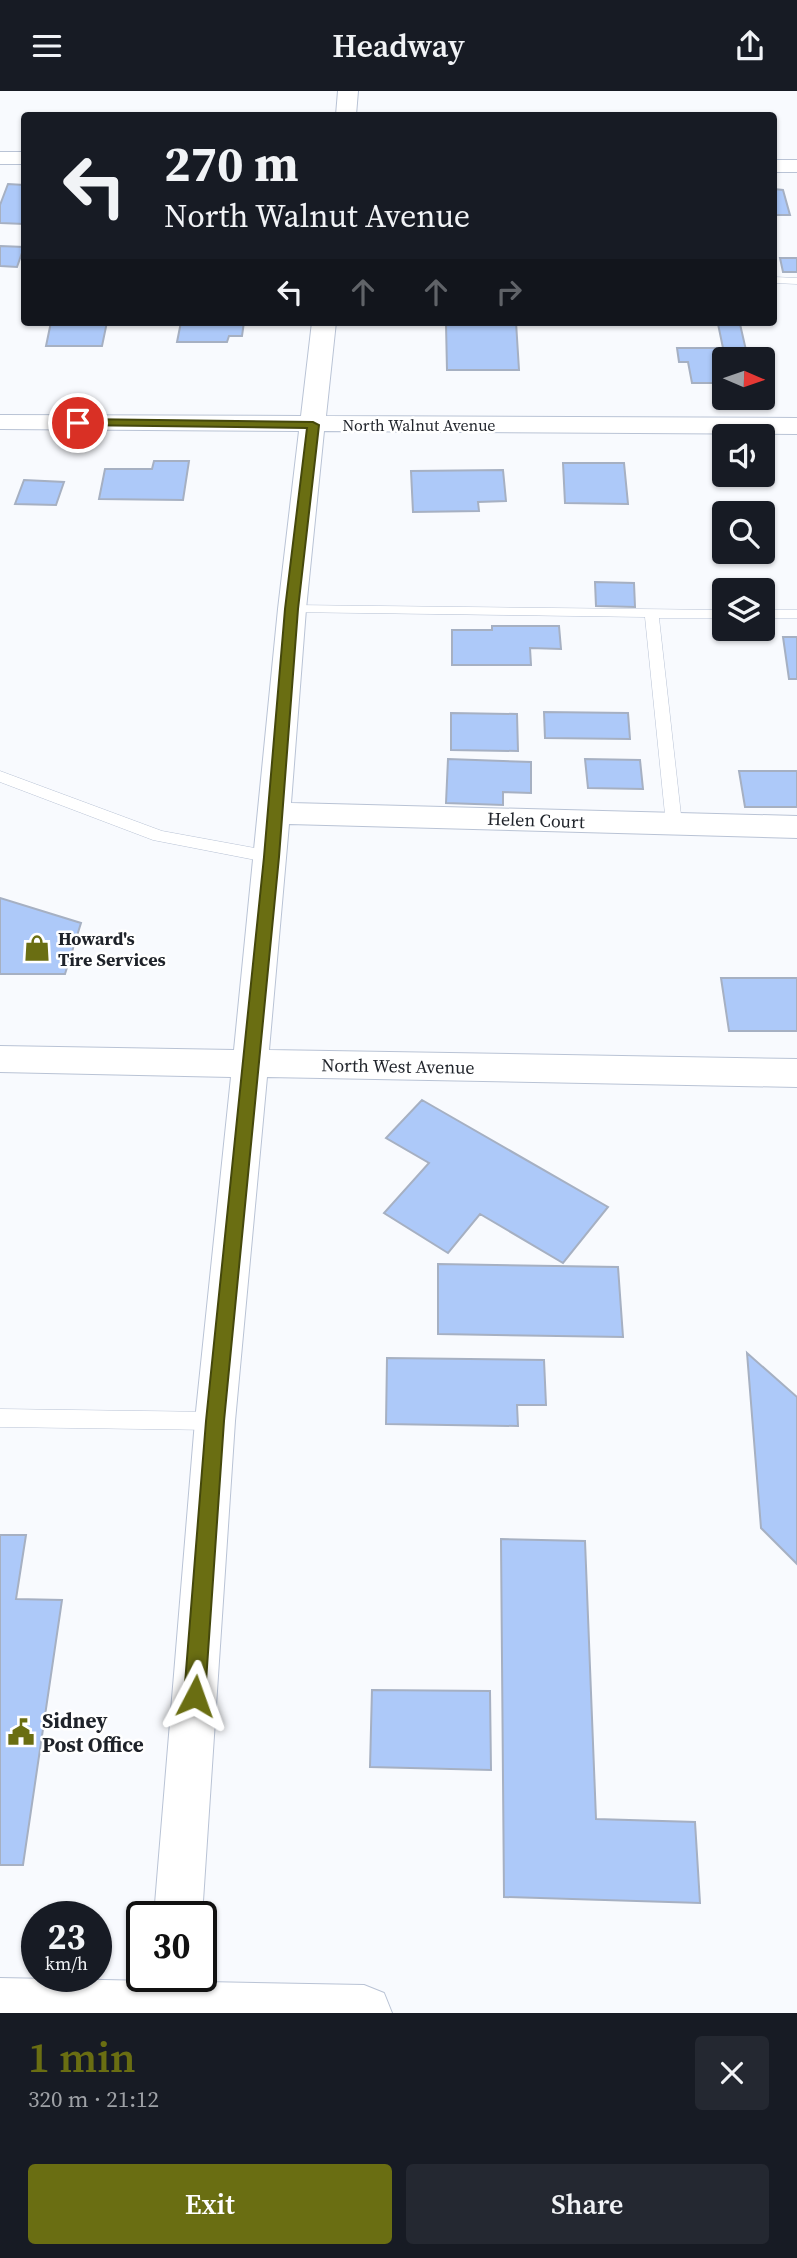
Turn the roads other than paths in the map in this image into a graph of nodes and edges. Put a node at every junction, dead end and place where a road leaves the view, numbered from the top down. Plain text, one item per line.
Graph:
1 (348, 91) edge
2 (346, 112) edge
3 (0, 158) edge
4 (21, 158) edge
5 (777, 166) edge
6 (797, 166) edge
7 (777, 281) edge
8 (797, 281) edge
9 (324, 326) edge
10 (0, 422) edge
11 (313, 425) junction
12 (797, 426) edge
13 (292, 609) junction
14 (652, 614) junction
15 (712, 614) edge
16 (775, 614) edge
17 (797, 614) edge
18 (0, 776) edge
19 (274, 813) junction
20 (674, 824) junction
21 (797, 827) edge
22 (271, 857) junction
23 (0, 1059) edge
24 (251, 1064) junction
25 (797, 1073) edge
26 (0, 1417) edge
27 (215, 1421) junction
28 (179, 1901) edge
29 (173, 1993) edge
30 (0, 2007) edge
31 (364, 2013) edge

1 - 2 street
3 - 4 street
5 - 6 street
7 - 8 lane
9 - 11 street
10 - 11 street, North Walnut Avenue
11 - 12 street, North Walnut Avenue
11 - 13 street
13 - 14 lane
13 - 19 street
14 - 15 lane
14 - 20 lane
16 - 17 lane
18 - 22 lane
19 - 20 street, Helen Court
19 - 22 street
20 - 21 street, Helen Court
22 - 24 street
23 - 24 street, North West Avenue
24 - 25 street, North West Avenue
24 - 27 street
26 - 27 lane
27 - 28 street
29 - 30 main road
29 - 31 main road

